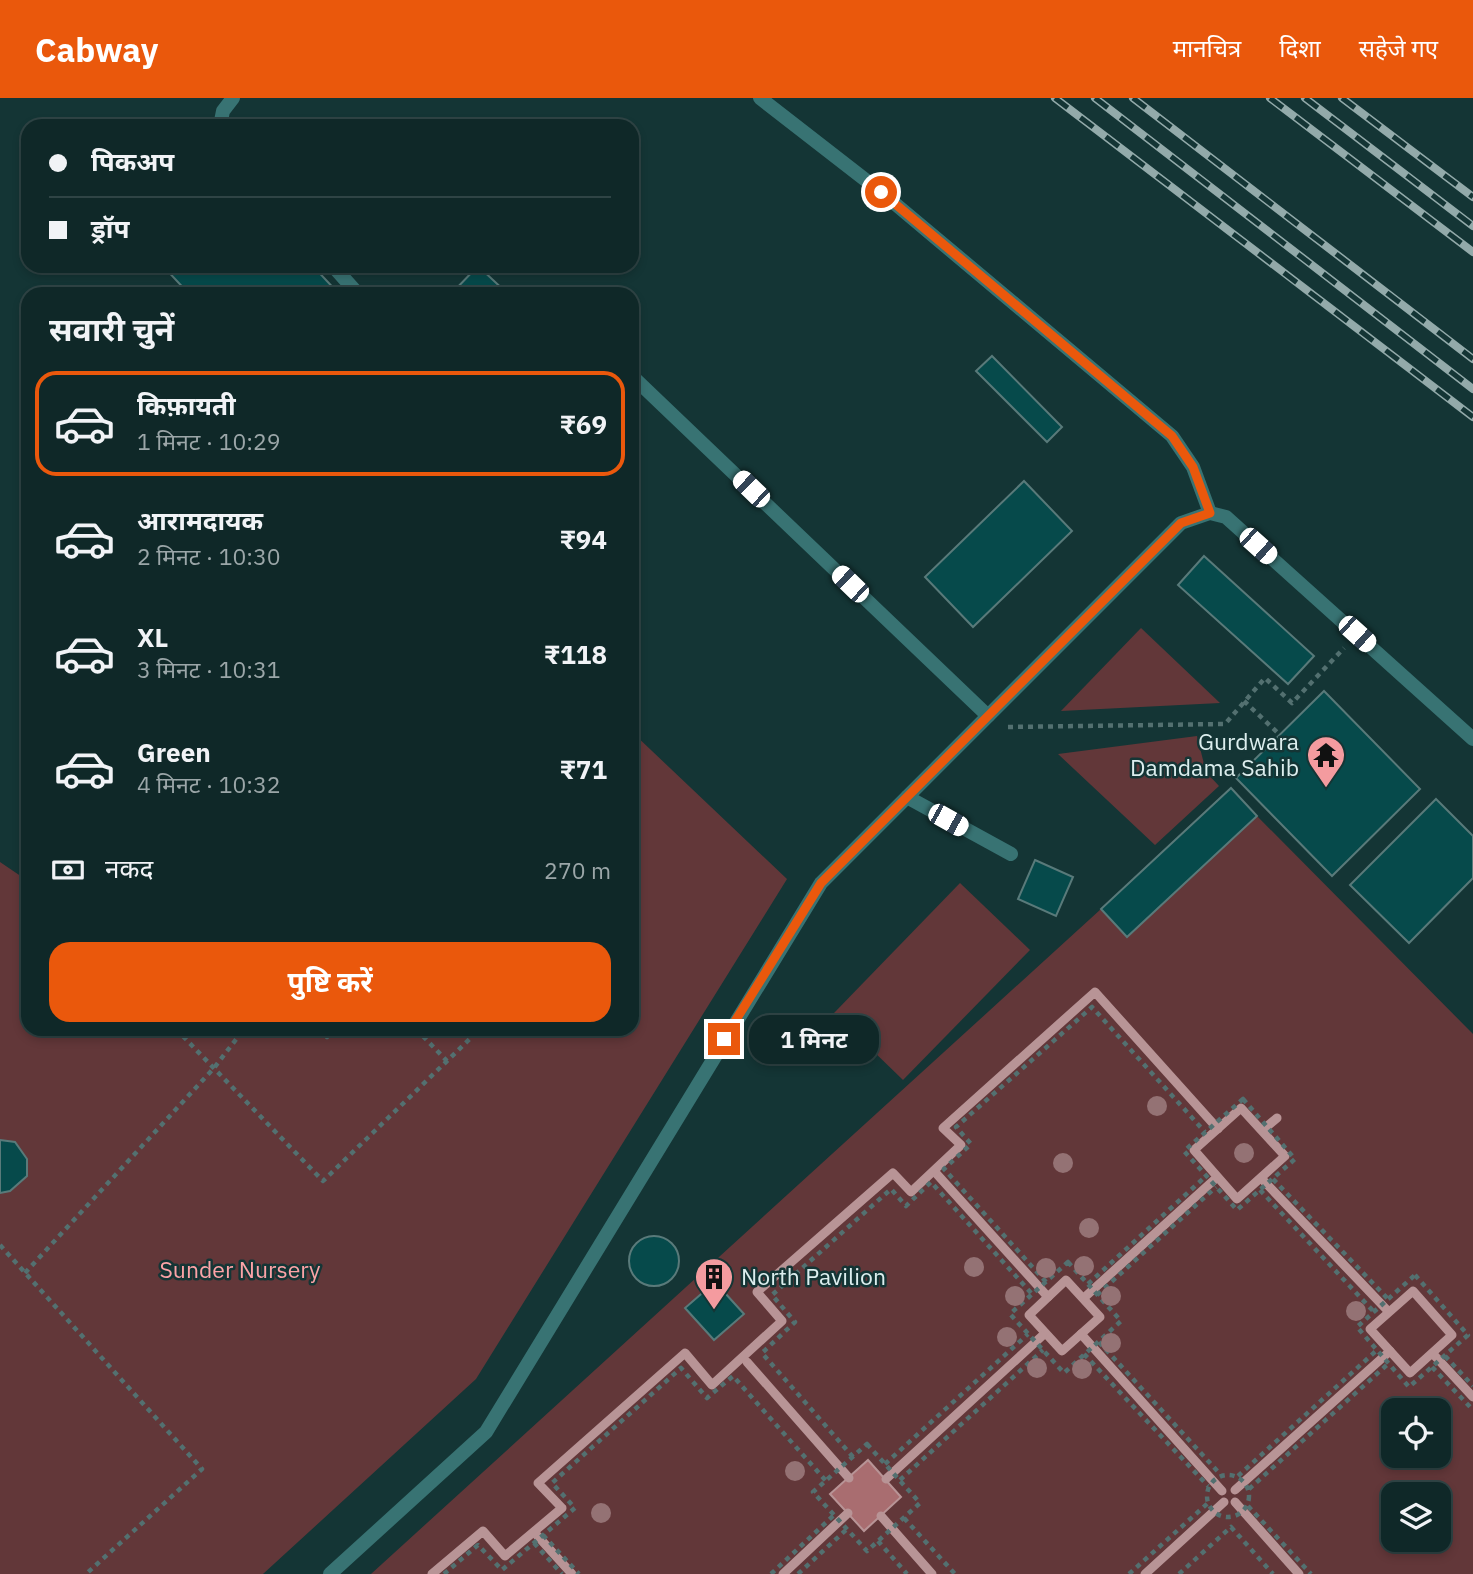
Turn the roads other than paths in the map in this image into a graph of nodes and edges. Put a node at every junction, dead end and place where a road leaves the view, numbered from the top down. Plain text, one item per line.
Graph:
1 (233, 98) edge
2 (760, 98) edge
3 (221, 119) edge
4 (339, 273) edge
5 (352, 287) edge
6 (639, 383) edge
7 (1210, 513) junction
8 (988, 716) junction
9 (1473, 739) edge
10 (907, 797) junction
11 (1011, 854) dead end
12 (330, 1574) edge

1 - 3 lane
2 - 7 lane
4 - 5 lane
6 - 8 lane
7 - 8 lane
7 - 9 lane
8 - 10 lane
10 - 11 lane
10 - 12 lane

